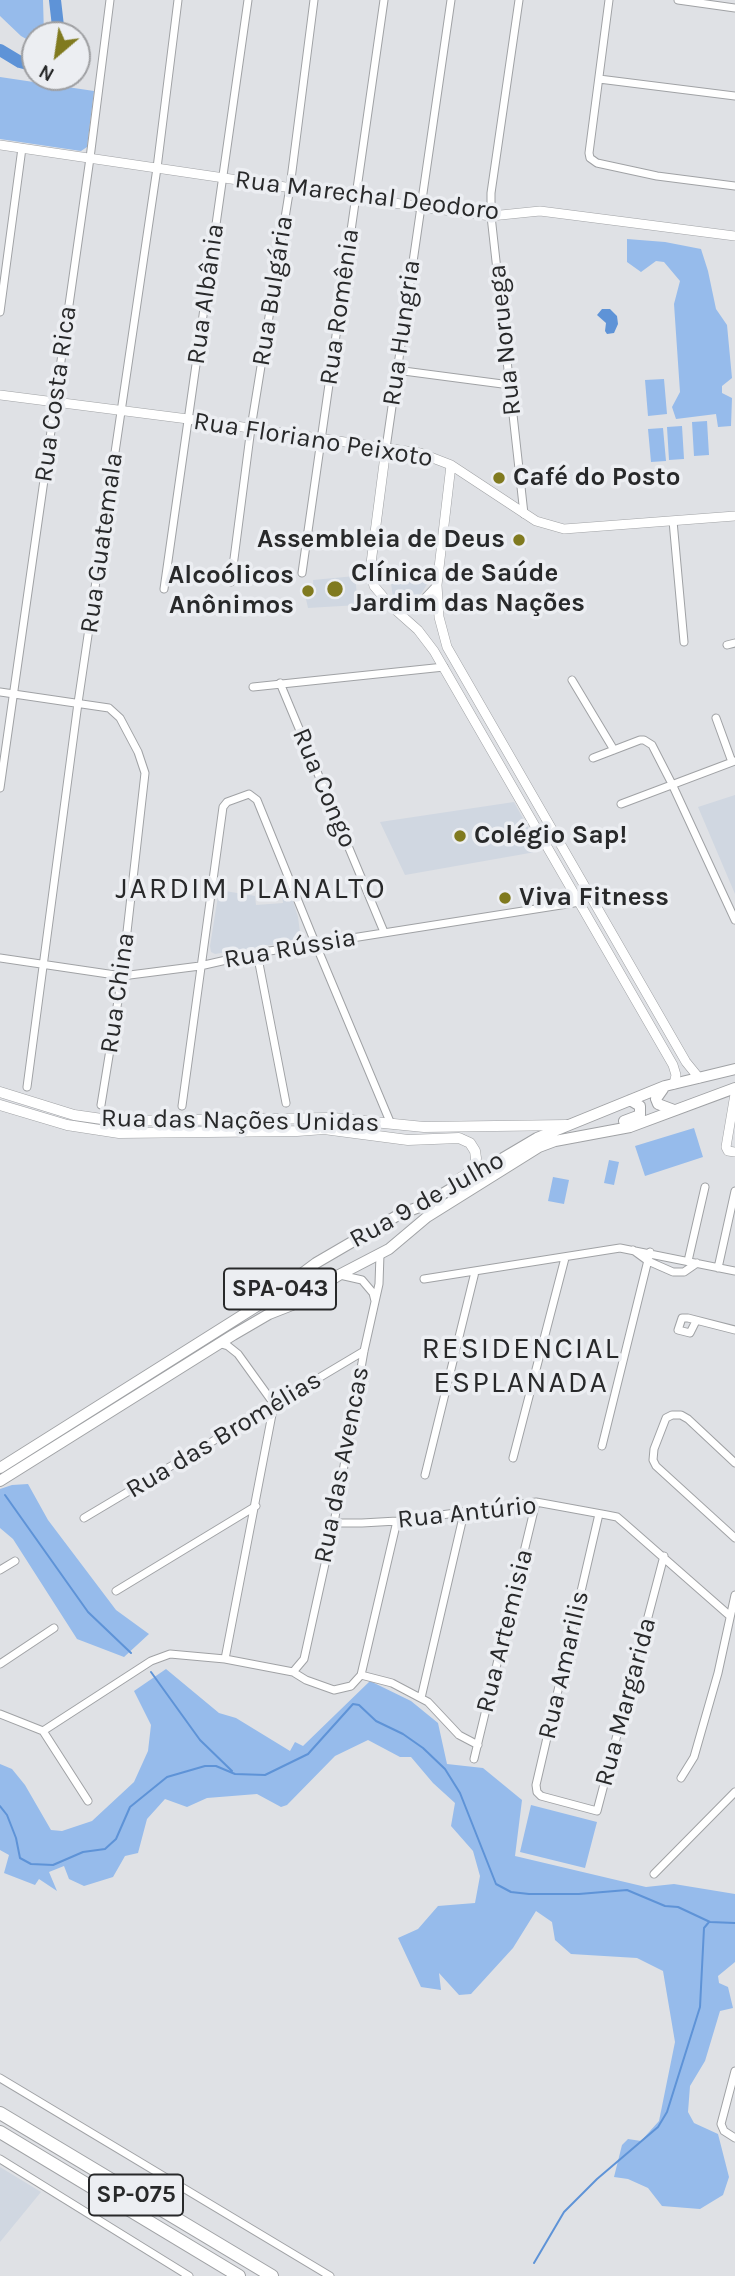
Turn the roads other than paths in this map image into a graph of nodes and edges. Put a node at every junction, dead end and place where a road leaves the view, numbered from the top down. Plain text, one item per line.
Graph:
1 (110, 0) edge
2 (178, 0) edge
3 (248, 0) edge
4 (314, 0) edge
5 (384, 0) edge
6 (451, 0) edge
7 (519, 0) edge
8 (609, 0) edge
9 (678, 0) edge
10 (735, 8) edge
11 (599, 79) junction
12 (735, 96) edge
13 (0, 145) edge
14 (22, 148) junction
15 (90, 158) junction
16 (157, 168) junction
17 (223, 178) junction
18 (735, 186) edge
19 (290, 187) junction
20 (357, 197) junction
21 (421, 207) junction
22 (491, 216) junction
23 (735, 236) edge
24 (0, 312) edge
25 (397, 370) junction
26 (510, 385) junction
27 (0, 395) edge
28 (55, 402) junction
29 (121, 410) junction
30 (188, 419) junction
31 (251, 428) junction
32 (321, 440) junction
33 (386, 448) junction
34 (451, 465) junction
35 (524, 514) junction
36 (735, 516) edge
37 (673, 521) junction
38 (302, 573) dead end
39 (231, 582) dead end
40 (437, 585) junction
41 (163, 589) dead end
42 (391, 606) junction
43 (684, 642) dead end
44 (444, 667) junction
45 (572, 680) dead end
46 (280, 683) junction
47 (253, 687) dead end
48 (0, 692) edge
49 (12, 693) junction
50 (78, 703) junction
51 (716, 718) dead end
52 (504, 747) junction
53 (614, 750) junction
54 (492, 751) junction
55 (2, 757) edge
56 (593, 758) dead end
57 (733, 762) edge
58 (519, 772) junction
59 (506, 774) junction
60 (672, 784) junction
61 (0, 788) edge
62 (621, 804) dead end
63 (524, 805) junction
64 (576, 870) junction
65 (580, 902) junction
66 (585, 911) junction
67 (735, 920) edge
68 (384, 932) junction
69 (316, 945) junction
70 (623, 952) junction
71 (257, 953) junction
72 (0, 958) edge
73 (44, 964) junction
74 (200, 966) junction
75 (122, 976) junction
76 (735, 1069) edge
77 (699, 1078) junction
78 (670, 1085) junction
79 (27, 1087) dead end
80 (735, 1087) edge
81 (0, 1092) edge
82 (735, 1094) edge
83 (630, 1100) junction
84 (286, 1103) dead end
85 (0, 1105) edge
86 (101, 1105) dead end
87 (690, 1105) junction
88 (182, 1106) dead end
89 (674, 1110) junction
90 (391, 1124) junction
91 (567, 1125) junction
92 (555, 1140) junction
93 (735, 1152) edge
94 (705, 1187) dead end
95 (735, 1191) edge
96 (438, 1195) junction
97 (367, 1233) junction
98 (629, 1248) junction
99 (650, 1252) junction
100 (380, 1254) junction
101 (565, 1258) junction
102 (648, 1261) junction
103 (688, 1261) junction
104 (316, 1263) junction
105 (697, 1263) junction
106 (718, 1268) junction
107 (735, 1271) edge
108 (475, 1272) junction
109 (339, 1275) junction
110 (424, 1279) dead end
111 (328, 1282) junction
112 (376, 1304) junction
113 (696, 1321) dead end
114 (735, 1330) edge
115 (218, 1343) junction
116 (364, 1351) junction
117 (274, 1404) junction
118 (602, 1446) dead end
119 (513, 1458) dead end
120 (735, 1463) edge
121 (0, 1468) edge
122 (425, 1475) dead end
123 (0, 1481) edge
124 (536, 1502) junction
125 (256, 1506) junction
126 (464, 1513) junction
127 (599, 1514) junction
128 (84, 1518) dead end
129 (397, 1521) junction
130 (334, 1522) junction
131 (735, 1538) edge
132 (664, 1556) junction
133 (15, 1561) dead end
134 (0, 1570) edge
135 (116, 1591) dead end
136 (735, 1595) edge
137 (730, 1616) junction
138 (54, 1628) dead end
139 (225, 1659) junction
140 (0, 1664) edge
141 (293, 1672) junction
142 (361, 1675) junction
143 (421, 1698) junction
144 (0, 1714) edge
145 (43, 1731) junction
146 (478, 1745) junction
147 (474, 1759) dead end
148 (681, 1778) dead end
149 (735, 1792) edge
150 (88, 1801) dead end
151 (560, 1802) joint
152 (654, 1874) dead end
153 (735, 2071) edge
154 (0, 2078) edge
155 (0, 2103) edge
156 (0, 2113) edge
157 (0, 2132) edge
158 (735, 2138) edge
159 (68, 2154) junction
160 (0, 2159) edge
161 (189, 2276) edge
162 (239, 2276) edge
163 (272, 2276) edge
164 (330, 2276) edge

1 - 15 street, Rua Costa Rica
2 - 16 street, Rua Guatemala
3 - 17 street, Rua Albânia
4 - 19 street, Rua Bulgária
5 - 20 street, Rua Romênia
6 - 21 street, Rua Hungria
7 - 22 street, Rua Noruega
8 - 11 street
9 - 10 street
11 - 12 street
11 - 18 street
13 - 14 street, Rua Marechal Deodoro
14 - 15 street, Rua Marechal Deodoro
14 - 24 street
15 - 16 street, Rua Marechal Deodoro
15 - 28 street, Rua Costa Rica
16 - 17 street, Rua Marechal Deodoro
16 - 29 street, Rua Guatemala
17 - 19 street, Rua Marechal Deodoro
17 - 30 street, Rua Albânia
19 - 20 street, Rua Marechal Deodoro
19 - 31 street, Rua Bulgária
20 - 21 street, Rua Marechal Deodoro
20 - 32 street, Rua Romênia
21 - 22 street, Rua Marechal Deodoro
21 - 25 street, Rua Hungria
22 - 23 street, Rua Marechal Deodoro
22 - 26 street, Rua Noruega
25 - 26 street
25 - 33 street, Rua Hungria
26 - 35 street, Rua Noruega
27 - 28 street, Rua Floriano Peixoto
28 - 29 street, Rua Floriano Peixoto
28 - 49 street, Rua Costa Rica
29 - 30 street, Rua Floriano Peixoto
29 - 50 street, Rua Guatemala
30 - 31 street, Rua Floriano Peixoto
30 - 41 street, Rua Albânia
31 - 32 street, Rua Floriano Peixoto
31 - 39 street, Rua Bulgária
32 - 33 street, Rua Floriano Peixoto
32 - 38 street, Rua Romênia
33 - 34 street, Rua Floriano Peixoto
33 - 42 street, Rua Hungria
34 - 35 street, Rua Floriano Peixoto
34 - 40 street
35 - 37 street, Rua Floriano Peixoto
36 - 37 street, Rua Floriano Peixoto
37 - 43 street
40 - 42 street
40 - 52 street
42 - 44 street, Rua Hungria
44 - 46 street
44 - 54 street, Rua Hungria
45 - 53 street
46 - 47 street
46 - 68 street, Rua Congo
48 - 49 street, Rua China
49 - 50 street, Rua China
49 - 55 street, Rua Costa Rica
50 - 73 street, Rua Guatemala
50 - 75 street, Rua China
51 - 57 street
52 - 54 street
52 - 58 street
53 - 56 street
53 - 60 street
54 - 59 street, Rua Hungria
55 - 61 street, Rua Costa Rica
57 - 60 street
58 - 59 street
58 - 64 street
59 - 63 street, Rua Hungria
60 - 62 street
60 - 67 street
63 - 64 street
63 - 65 street
64 - 70 street
65 - 66 street
65 - 68 street, Rua Rússia
66 - 70 street
66 - 78 street
68 - 69 street, Rua Rússia
69 - 71 street, Rua Rússia
69 - 74 street
69 - 90 street
70 - 77 street
71 - 74 street, Rua Rússia
71 - 84 street
72 - 73 street, Rua Rússia
73 - 75 street, Rua Rússia
73 - 79 street, Rua Guatemala
74 - 75 street, Rua Rússia
74 - 88 street
75 - 86 street, Rua China
76 - 77 main road, Rua 9 de Julho
77 - 78 main road, Rua 9 de Julho
77 - 87 main road
78 - 83 main road, Rua 9 de Julho
78 - 89 main road
80 - 87 main road, Rua 9 de Julho
81 - 90 main road, Rua das Nações Unidas
82 - 93 street
83 - 91 main road, Rua 9 de Julho
83 - 92 main road
85 - 96 main road, Rua das Nações Unidas
87 - 89 main road, Rua 9 de Julho
89 - 92 main road, Rua 9 de Julho
90 - 91 main road, Rua das Nações Unidas
91 - 96 main road, Rua 9 de Julho / SPA-043
92 - 100 main road, Rua 9 de Julho / SPA-043
94 - 103 street
95 - 106 street
96 - 97 main road, Rua 9 de Julho / SPA-043
97 - 100 main road
97 - 104 main road, Rua 9 de Julho / SPA-043
98 - 99 street
98 - 101 street
98 - 102 street
99 - 102 street
99 - 103 street
100 - 109 main road, Rua 9 de Julho / SPA-043
100 - 112 street, Rua das Avencas
101 - 108 street
101 - 119 street
102 - 105 street
102 - 118 street
103 - 105 street
104 - 111 main road
104 - 121 main road, Rua 9 de Julho / SPA-043
105 - 106 street
106 - 107 street
108 - 110 street
108 - 122 street
109 - 111 main road, Rua 9 de Julho / SPA-043
109 - 112 street
111 - 115 main road, Rua 9 de Julho / SPA-043
112 - 116 street, Rua das Avencas
113 - 114 street
115 - 117 street
115 - 123 main road, Rua 9 de Julho / SPA-043
116 - 117 street, Rua das Bromélias
116 - 130 street, Rua das Avencas
117 - 125 street
117 - 128 street, Rua das Bromélias
120 - 131 street
124 - 126 street, Rua Antúrio
124 - 127 street, Rua Antúrio
124 - 146 street, Rua Artemisia
125 - 135 street
125 - 139 street
126 - 129 street, Rua Antúrio
126 - 143 street
127 - 132 street, Rua Antúrio
127 - 151 street, Rua Amarilis
129 - 130 street, Rua Antúrio
129 - 142 street
130 - 141 street, Rua das Avencas
132 - 137 street, Rua Antúrio
132 - 151 street, Rua Margarida
133 - 134 street
136 - 137 street
137 - 148 street
138 - 140 street
139 - 141 street
139 - 145 street
141 - 142 street
142 - 143 street
143 - 146 street
144 - 145 street
145 - 150 street
146 - 147 street, Rua Artemisia
149 - 152 street
153 - 158 street
154 - 164 street
155 - 159 highway
156 - 159 highway, SP-075
157 - 162 highway, SP-075
159 - 163 highway, SP-075
160 - 161 street

